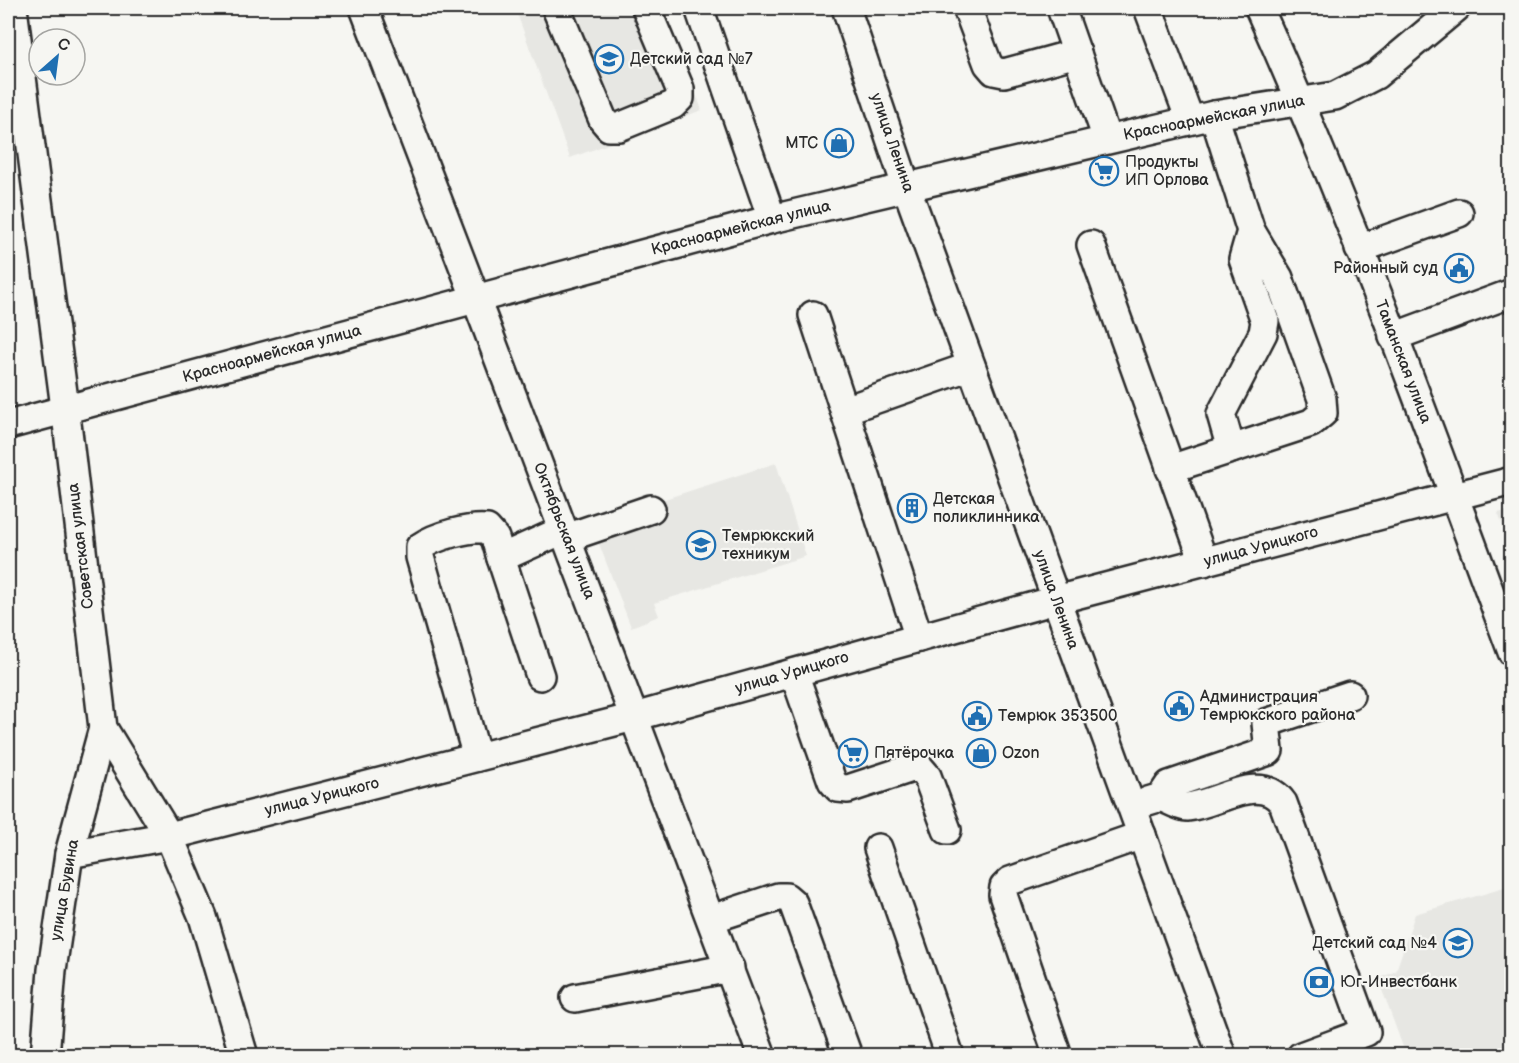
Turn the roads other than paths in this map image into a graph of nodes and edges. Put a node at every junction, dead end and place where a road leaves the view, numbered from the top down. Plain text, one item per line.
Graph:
1 (13, 8) edge
2 (364, 8) edge
3 (556, 8) edge
4 (646, 8) edge
5 (699, 8) edge
6 (967, 8) edge
7 (1061, 8) edge
8 (1148, 8) edge
9 (1259, 8) edge
10 (1456, 8) edge
11 (855, 10) edge
12 (1077, 53) junction
13 (1300, 101) junction
14 (1202, 117) junction
15 (1107, 139) junction
16 (906, 186) junction
17 (1459, 213) dead end
18 (772, 219) junction
19 (1251, 231) junction
20 (1091, 245) dead end
21 (1359, 249) junction
22 (1512, 293) edge
23 (476, 298) junction
24 (813, 315) dead end
25 (1393, 337) junction
26 (971, 366) junction
27 (845, 410) junction
28 (65, 411) junction
29 (8, 425) edge
30 (1231, 449) junction
31 (1170, 469) junction
32 (1512, 481) edge
33 (1455, 497) junction
34 (651, 509) dead end
35 (565, 534) junction
36 (501, 558) junction
37 (1204, 562) junction
38 (1056, 600) junction
39 (919, 638) junction
40 (1512, 652) edge
41 (794, 673) junction
42 (540, 676) dead end
43 (1350, 695) dead end
44 (634, 717) junction
45 (103, 728) junction
46 (477, 757) junction
47 (1161, 797) junction
48 (1131, 807) junction
49 (947, 830) dead end
50 (1142, 835) junction
51 (169, 836) junction
52 (878, 848) dead end
53 (69, 854) junction
54 (711, 919) junction
55 (730, 968) junction
56 (575, 998) dead end
57 (1369, 1044) edge
58 (45, 1056) edge
59 (244, 1056) edge
60 (762, 1056) edge
61 (848, 1056) edge
62 (950, 1056) edge
63 (1058, 1056) edge
64 (1222, 1056) edge
65 (1301, 1056) edge

1 - 28 street, Советская улица
2 - 23 street, Октябрьская улица
3 - 4 street
5 - 18 street
6 - 12 street
7 - 12 street
8 - 14 street
9 - 13 street, Таманская улица
10 - 13 street, Красноармейская улица
11 - 16 street, улица Ленина
12 - 15 street
13 - 14 street, Красноармейская улица
13 - 21 street, Таманская улица
14 - 15 street, Красноармейская улица
14 - 19 street
15 - 16 street, Красноармейская улица
16 - 18 street, Красноармейская улица
16 - 26 street, улица Ленина
17 - 21 street
18 - 23 street, Красноармейская улица
19 - 30 street
19 - 30 street
20 - 31 street
21 - 25 street, Таманская улица
22 - 25 street
23 - 28 street, Красноармейская улица
23 - 35 street, Октябрьская улица
24 - 27 street
25 - 33 street, Таманская улица
26 - 27 street
26 - 38 street, улица Ленина
27 - 39 street
28 - 29 street, Красноармейская улица
28 - 45 street, Советская улица
30 - 31 street
31 - 37 street
32 - 33 street, улица Урицкого
33 - 37 street, улица Урицкого
33 - 40 street, Таманская улица
34 - 35 street
35 - 36 street
35 - 44 street, Октябрьская улица
36 - 42 street
36 - 46 street
37 - 38 street, улица Урицкого
38 - 39 street, улица Урицкого
38 - 48 street, улица Ленина
39 - 41 street, улица Урицкого
41 - 44 street, улица Урицкого
41 - 49 street
43 - 47 street
44 - 46 street, улица Урицкого
44 - 54 street, Октябрьская улица
45 - 51 street, Советская улица
45 - 53 street, улица Бувина
46 - 51 street, улица Урицкого
47 - 48 street
47 - 57 street
48 - 50 street, улица Ленина
50 - 63 street
50 - 64 street, улица Ленина
51 - 53 street, улица Урицкого
51 - 59 street, Советская улица
52 - 62 street
53 - 58 street, улица Бувина
54 - 55 street, Октябрьская улица
54 - 61 street
55 - 56 street
55 - 60 street, Октябрьская улица
57 - 65 street

